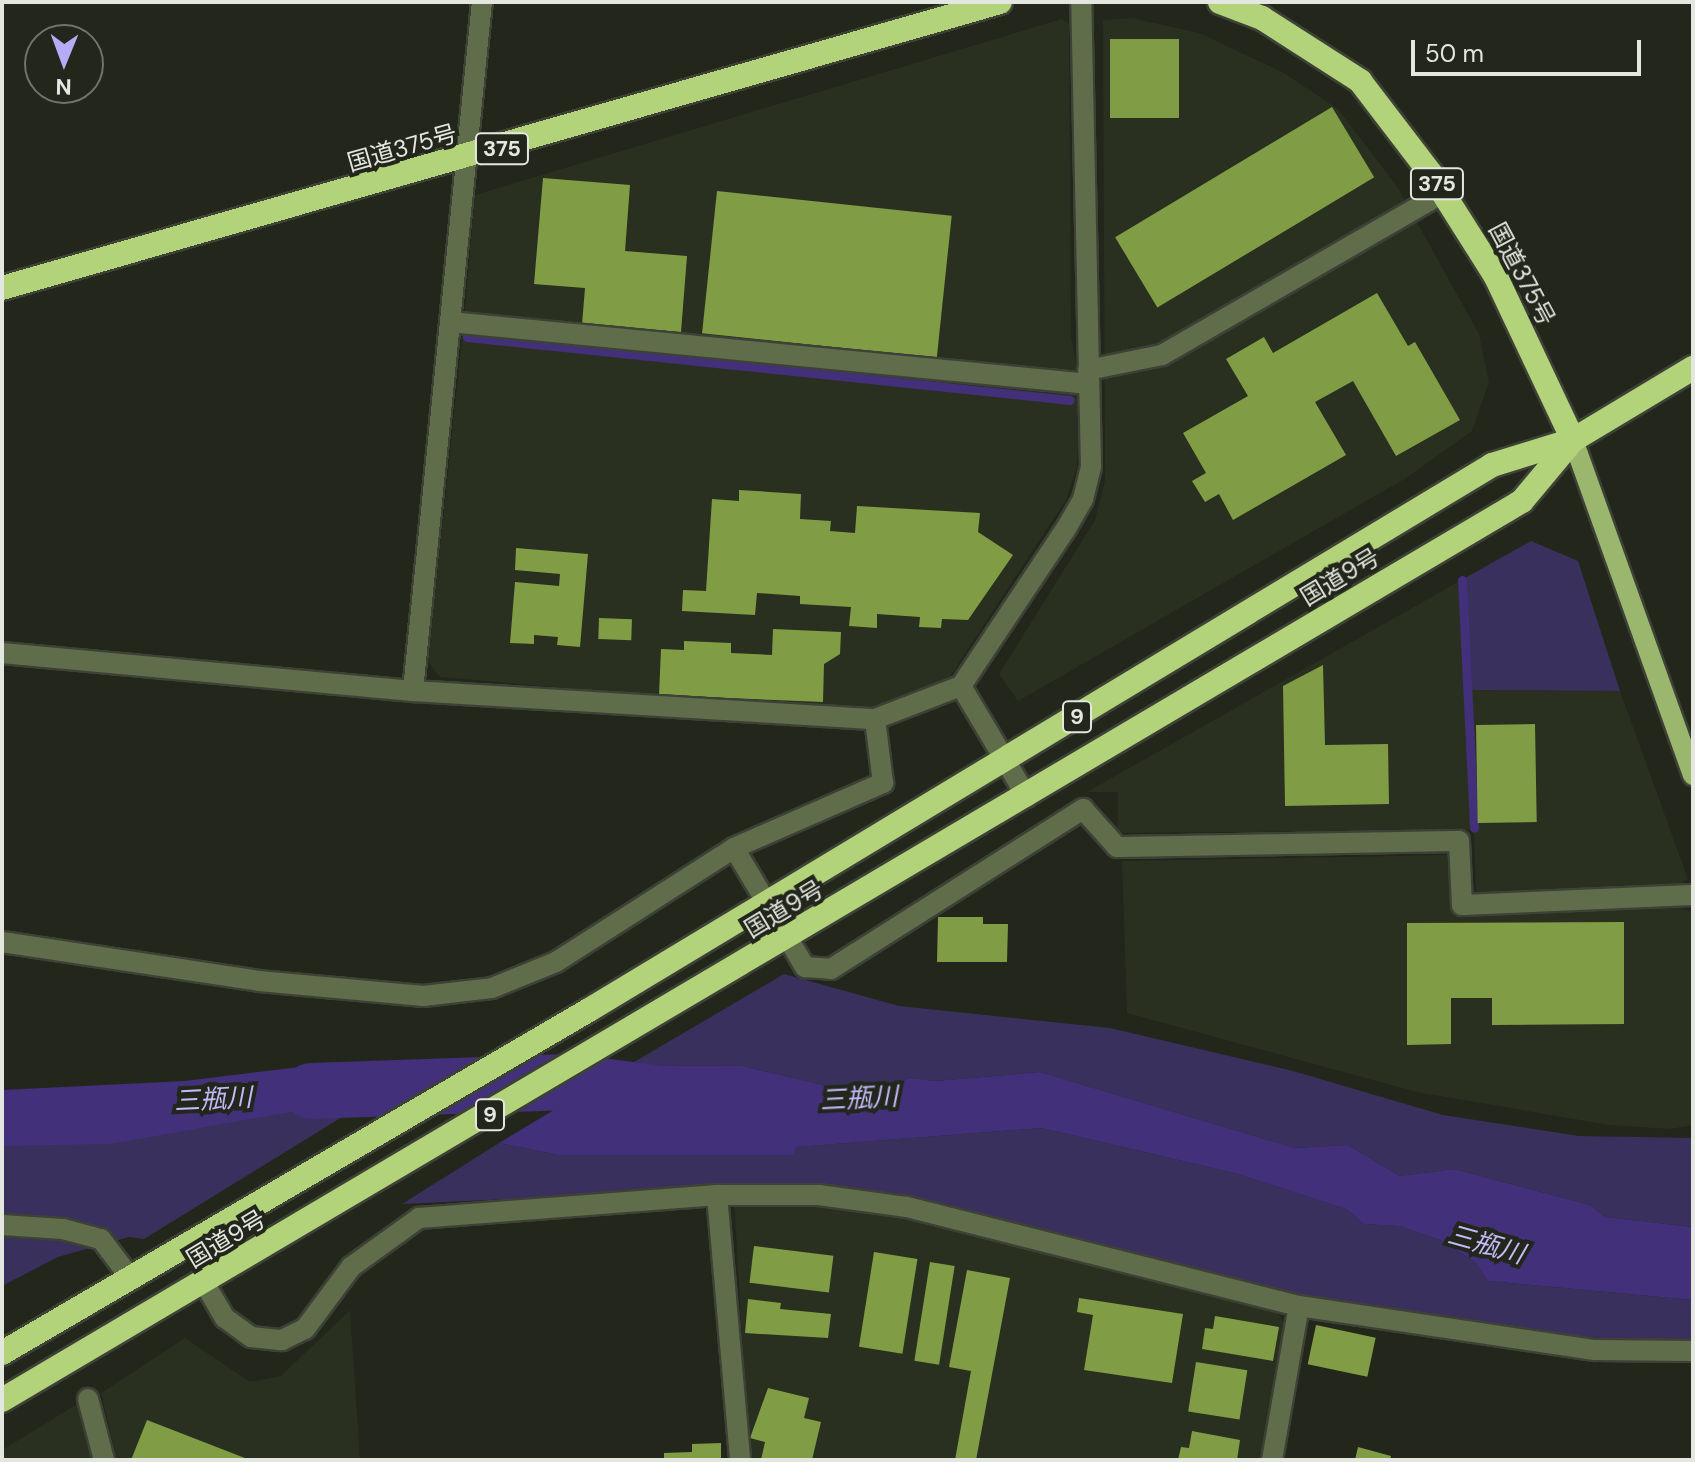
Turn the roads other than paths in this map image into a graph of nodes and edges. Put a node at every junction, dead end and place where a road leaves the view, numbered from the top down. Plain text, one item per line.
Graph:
1 (482, 2) edge
2 (1000, 2) edge
3 (1081, 2) edge
4 (1220, 2) edge
5 (466, 159) junction
6 (1443, 193) junction
7 (2, 288) edge
8 (450, 322) junction
9 (1693, 368) edge
10 (1089, 377) junction
11 (1573, 440) junction
12 (2, 653) edge
13 (961, 686) junction
14 (413, 691) junction
15 (875, 719) junction
16 (1005, 761) junction
17 (1693, 775) edge
18 (1027, 797) junction
19 (734, 848) junction
20 (1693, 895) edge
21 (767, 904) junction
22 (788, 939) junction
23 (2, 942) edge
24 (717, 1195) junction
25 (2, 1225) edge
26 (132, 1280) junction
27 (205, 1284) junction
28 (1299, 1306) junction
29 (1693, 1351) edge
30 (2, 1353) edge
31 (88, 1399) dead end
32 (2, 1400) edge
33 (104, 1460) edge
34 (740, 1460) edge
35 (1272, 1460) edge

1 - 5 street
2 - 5 highway, 国道375号 / 375
3 - 10 street
4 - 6 highway, 国道375号 / 375
5 - 7 highway, 国道375号 / 375
5 - 8 street
6 - 10 street
6 - 11 highway, 国道375号 / 375
8 - 10 street
8 - 14 street
9 - 11 highway, 国道9号 / 9
10 - 13 street
11 - 16 highway, 国道9号 / 9
11 - 17 main road
11 - 18 highway, 国道9号 / 9
12 - 14 street
13 - 15 street
13 - 16 street
14 - 15 street
15 - 19 street
16 - 18 street
16 - 21 highway, 国道9号 / 9
18 - 22 highway, 国道9号 / 9
19 - 21 street
19 - 23 street
20 - 22 street
21 - 22 street
21 - 26 highway, 国道9号 / 9
22 - 27 highway, 国道9号 / 9
24 - 27 street
24 - 28 street
24 - 34 street
25 - 26 street
26 - 30 highway, 国道9号 / 9
27 - 32 highway, 国道9号 / 9
28 - 29 street
28 - 35 street
31 - 33 street

